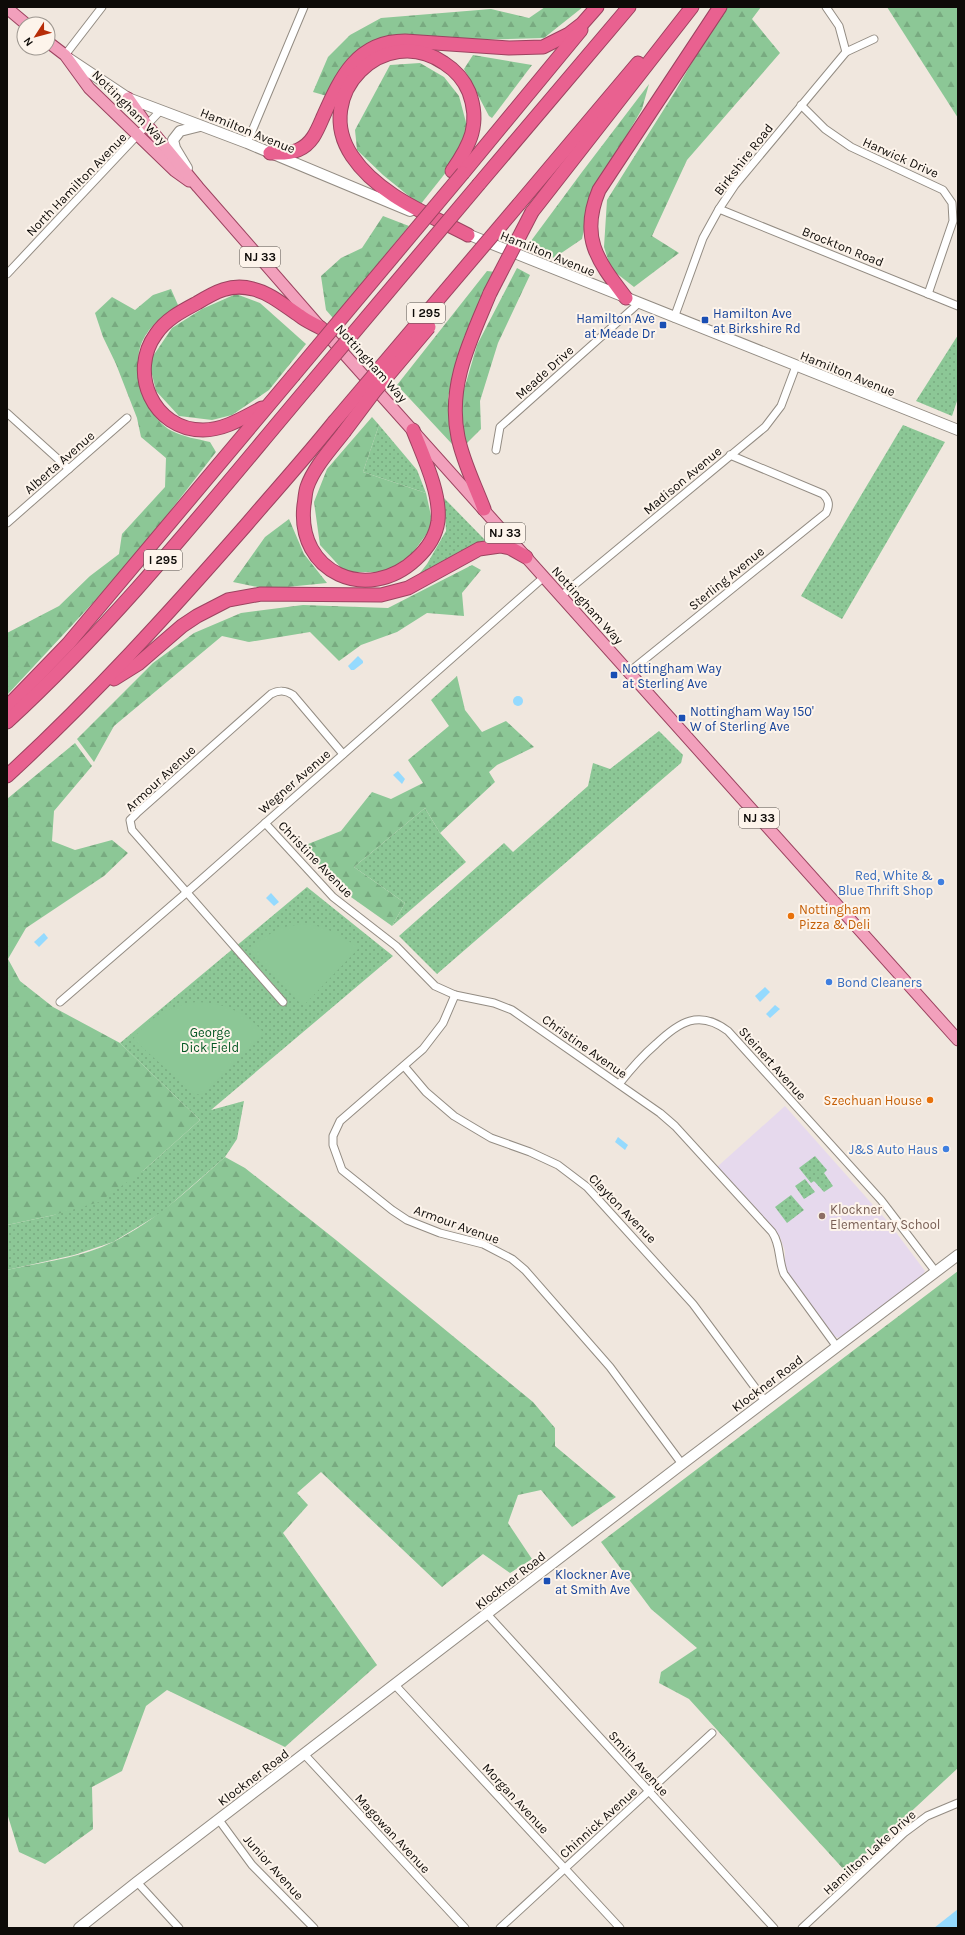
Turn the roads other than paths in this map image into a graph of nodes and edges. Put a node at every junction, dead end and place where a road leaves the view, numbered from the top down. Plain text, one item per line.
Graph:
1 (102, 7) edge
2 (304, 7) edge
3 (598, 7) edge
4 (629, 7) edge
5 (685, 7) edge
6 (692, 7) edge
7 (720, 7) edge
8 (826, 7) edge
9 (7, 8) edge
10 (16, 16) edge
11 (874, 39) dead end
12 (56, 48) edge
13 (846, 52) junction
14 (65, 55) junction
15 (128, 98) junction
16 (801, 105) junction
17 (161, 110) junction
18 (147, 125) junction
19 (201, 126) junction
20 (139, 136) junction
21 (246, 143) junction
22 (270, 153) junction
23 (458, 172) junction
24 (198, 187) junction
25 (719, 209) junction
26 (468, 235) junction
27 (7, 274) edge
28 (928, 294) junction
29 (439, 298) junction
30 (626, 298) junction
31 (639, 303) junction
32 (958, 306) edge
33 (674, 318) junction
34 (321, 328) junction
35 (796, 366) junction
36 (270, 403) junction
37 (7, 413) edge
38 (127, 418) dead end
39 (413, 430) junction
40 (958, 430) edge
41 (496, 450) dead end
42 (730, 455) junction
43 (69, 469) junction
44 (484, 509) junction
45 (7, 523) edge
46 (526, 557) junction
47 (544, 576) junction
48 (561, 596) junction
49 (629, 672) junction
50 (99, 688) junction
51 (7, 707) edge
52 (7, 722) edge
53 (343, 754) junction
54 (7, 776) edge
55 (264, 823) junction
56 (186, 893) junction
57 (455, 995) junction
58 (60, 1002) dead end
59 (283, 1002) dead end
60 (958, 1040) edge
61 (404, 1066) junction
62 (618, 1084) junction
63 (958, 1255) edge
64 (936, 1272) junction
65 (837, 1347) junction
66 (765, 1401) junction
67 (682, 1464) junction
68 (487, 1614) junction
69 (395, 1685) junction
70 (712, 1733) dead end
71 (304, 1754) junction
72 (649, 1792) junction
73 (958, 1804) edge
74 (219, 1820) junction
75 (564, 1868) junction
76 (137, 1882) junction
77 (79, 1928) edge
78 (179, 1928) edge
79 (314, 1928) edge
80 (465, 1928) edge
81 (500, 1928) edge
82 (620, 1928) edge
83 (774, 1928) edge
84 (802, 1928) edge

1 - 14 street
2 - 21 street
3 - 22 highway
3 - 23 highway
4 - 52 highway, I 295, bridge
5 - 29 highway, I 295, bridge
6 - 44 highway, bridge
7 - 30 highway
8 - 13 street
9 - 10 main road
11 - 13 street, Birkshire Road
12 - 14 main road, Nottingham Way / NJ 33
13 - 16 street, Birkshire Road
14 - 15 main road, Hamilton Avenue
14 - 20 main road, Nottingham Way / NJ 33
15 - 17 main road, Hamilton Avenue
15 - 18 main road, Nottingham Way / NJ 33
16 - 25 street, Birkshire Road
16 - 28 street, Harwick Drive
17 - 18 street, North Hamilton Avenue
17 - 19 main road, Hamilton Avenue
18 - 20 street, North Hamilton Avenue
18 - 24 main road, Nottingham Way / NJ 33
19 - 21 main road, Hamilton Avenue
19 - 24 main road
20 - 24 main road, Nottingham Way / NJ 33
20 - 27 street, North Hamilton Avenue
21 - 22 main road, Hamilton Avenue
22 - 26 main road, Hamilton Avenue
23 - 26 highway
23 - 36 highway, bridge
24 - 34 main road, Nottingham Way / NJ 33
25 - 28 street, Brockton Road
25 - 33 street, Birkshire Road
26 - 30 main road, Hamilton Avenue
28 - 32 street, Brockton Road
29 - 39 highway, bridge
29 - 50 highway, I 295, bridge
30 - 31 main road, Hamilton Avenue
31 - 33 main road, Hamilton Avenue
31 - 41 street, Meade Drive
33 - 35 main road, Hamilton Avenue
34 - 36 highway
34 - 39 main road, Nottingham Way / NJ 33
35 - 40 main road, Hamilton Avenue
35 - 42 street, Madison Avenue
36 - 51 highway
37 - 43 street
38 - 43 street, Alberta Avenue
39 - 44 main road, Nottingham Way / NJ 33
42 - 48 street, Madison Avenue
42 - 49 street, Sterling Avenue
43 - 45 street, Alberta Avenue
44 - 46 main road, Nottingham Way / NJ 33
46 - 47 main road, Nottingham Way / NJ 33
46 - 50 highway
47 - 48 main road, Nottingham Way / NJ 33
47 - 53 street, Wegner Avenue
48 - 49 main road, Nottingham Way / NJ 33
49 - 60 main road, Nottingham Way / NJ 33
50 - 54 highway, I 295
53 - 55 street, Wegner Avenue
53 - 56 street, Armour Avenue
55 - 56 street, Wegner Avenue
55 - 57 street, Christine Avenue
56 - 58 street, Wegner Avenue
56 - 59 street, Armour Avenue
57 - 61 street, Armour Avenue
57 - 62 street, Christine Avenue
61 - 66 street, Clayton Avenue
61 - 67 street, Armour Avenue
62 - 64 street, Steinert Avenue
62 - 65 street, Christine Avenue
63 - 64 main road, Klockner Road
64 - 65 main road, Klockner Road
65 - 66 main road, Klockner Road
66 - 67 main road, Klockner Road
67 - 68 main road, Klockner Road
68 - 69 main road, Klockner Road
68 - 72 street, Smith Avenue
69 - 71 main road, Klockner Road
69 - 75 street, Morgan Avenue
70 - 72 street, Chinnick Avenue
71 - 74 main road, Klockner Road
71 - 80 street, Magowan Avenue
72 - 75 street, Chinnick Avenue
72 - 83 street, Smith Avenue
73 - 84 street, Hamilton Lake Drive
74 - 76 main road, Klockner Road
74 - 79 street, Junior Avenue
75 - 81 street, Chinnick Avenue
75 - 82 street, Morgan Avenue
76 - 77 main road, Klockner Road
76 - 78 street

